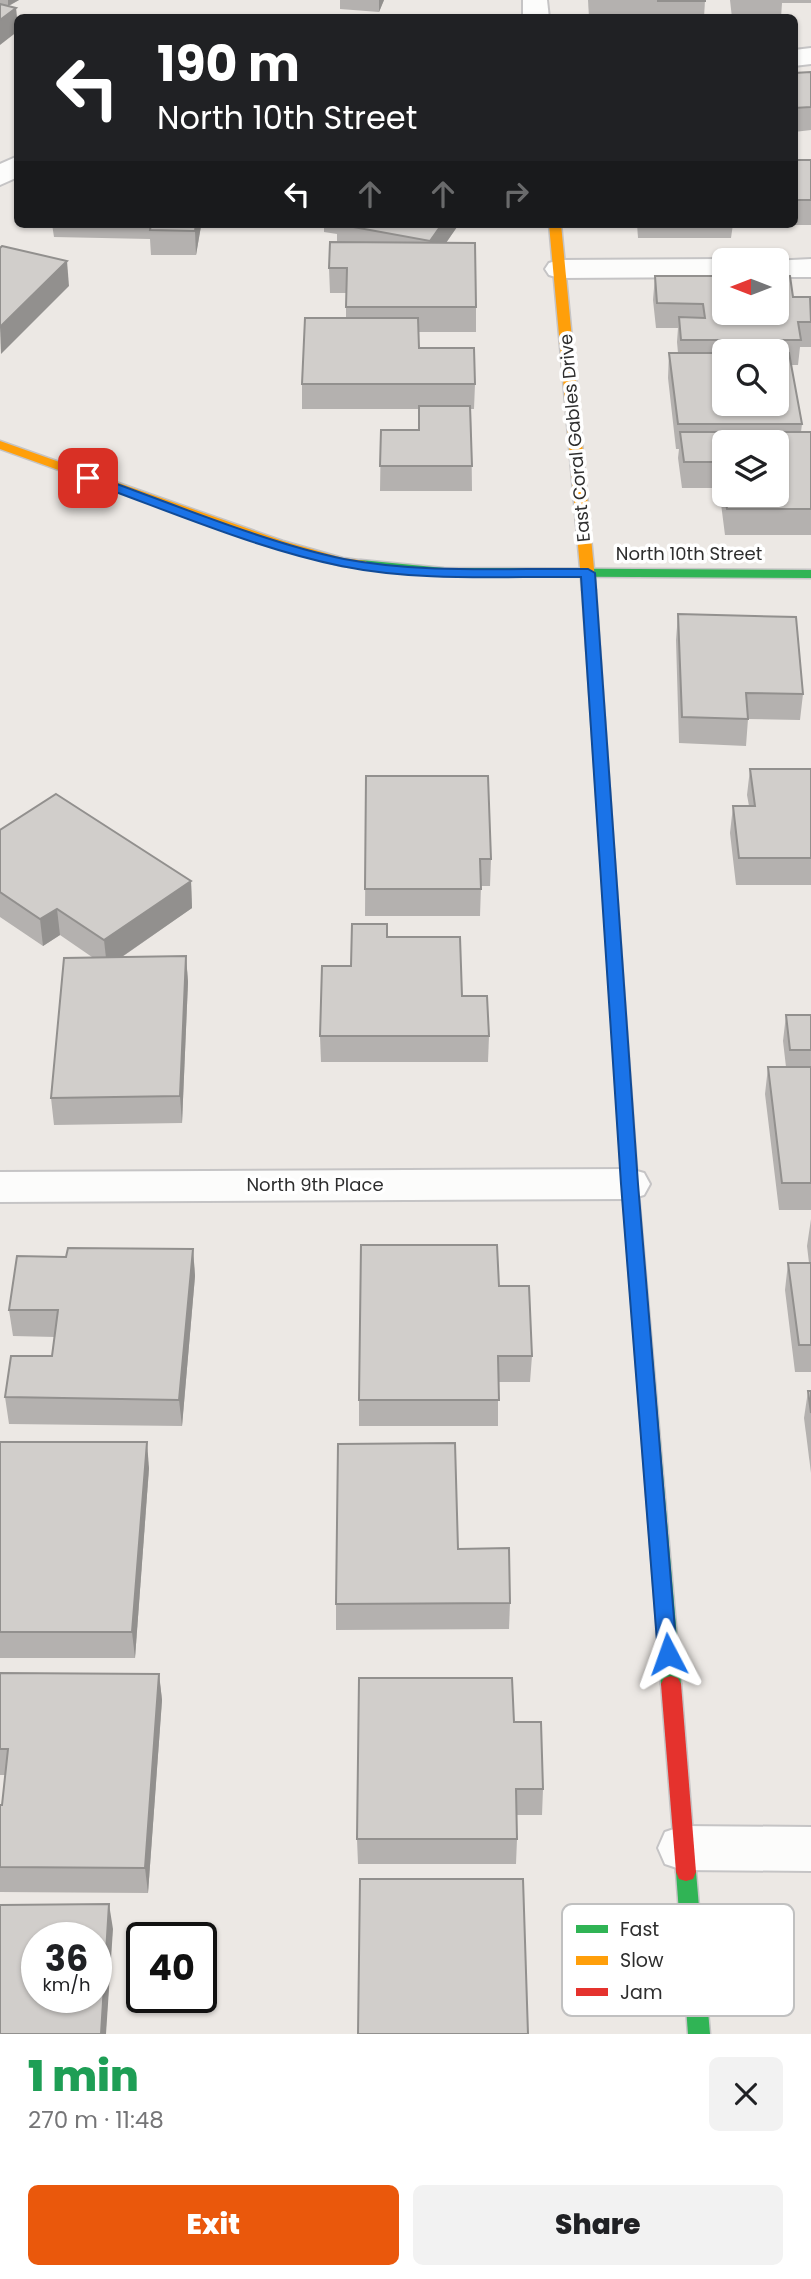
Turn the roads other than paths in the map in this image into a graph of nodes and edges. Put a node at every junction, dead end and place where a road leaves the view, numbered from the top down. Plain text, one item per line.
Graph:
1 (555, 228) edge
2 (712, 268) edge
3 (789, 268) edge
4 (811, 268) edge
5 (559, 269) junction
6 (0, 445) edge
7 (588, 573) junction
8 (811, 574) edge
9 (630, 1184) junction
10 (0, 1187) edge
11 (683, 1848) junction
12 (811, 1849) edge
13 (688, 1904) edge
14 (697, 2016) edge
15 (699, 2034) edge

1 - 5 street, East Coral Gables Drive
2 - 5 street
3 - 4 street
5 - 7 street, East Coral Gables Drive
6 - 7 street, North 10th Street
7 - 8 street, North 10th Street
7 - 9 street, East Coral Gables Drive
9 - 10 street, North 9th Place
9 - 11 street, East Coral Gables Drive
11 - 12 street
11 - 13 street, East Coral Gables Drive
14 - 15 street, East Coral Gables Drive

